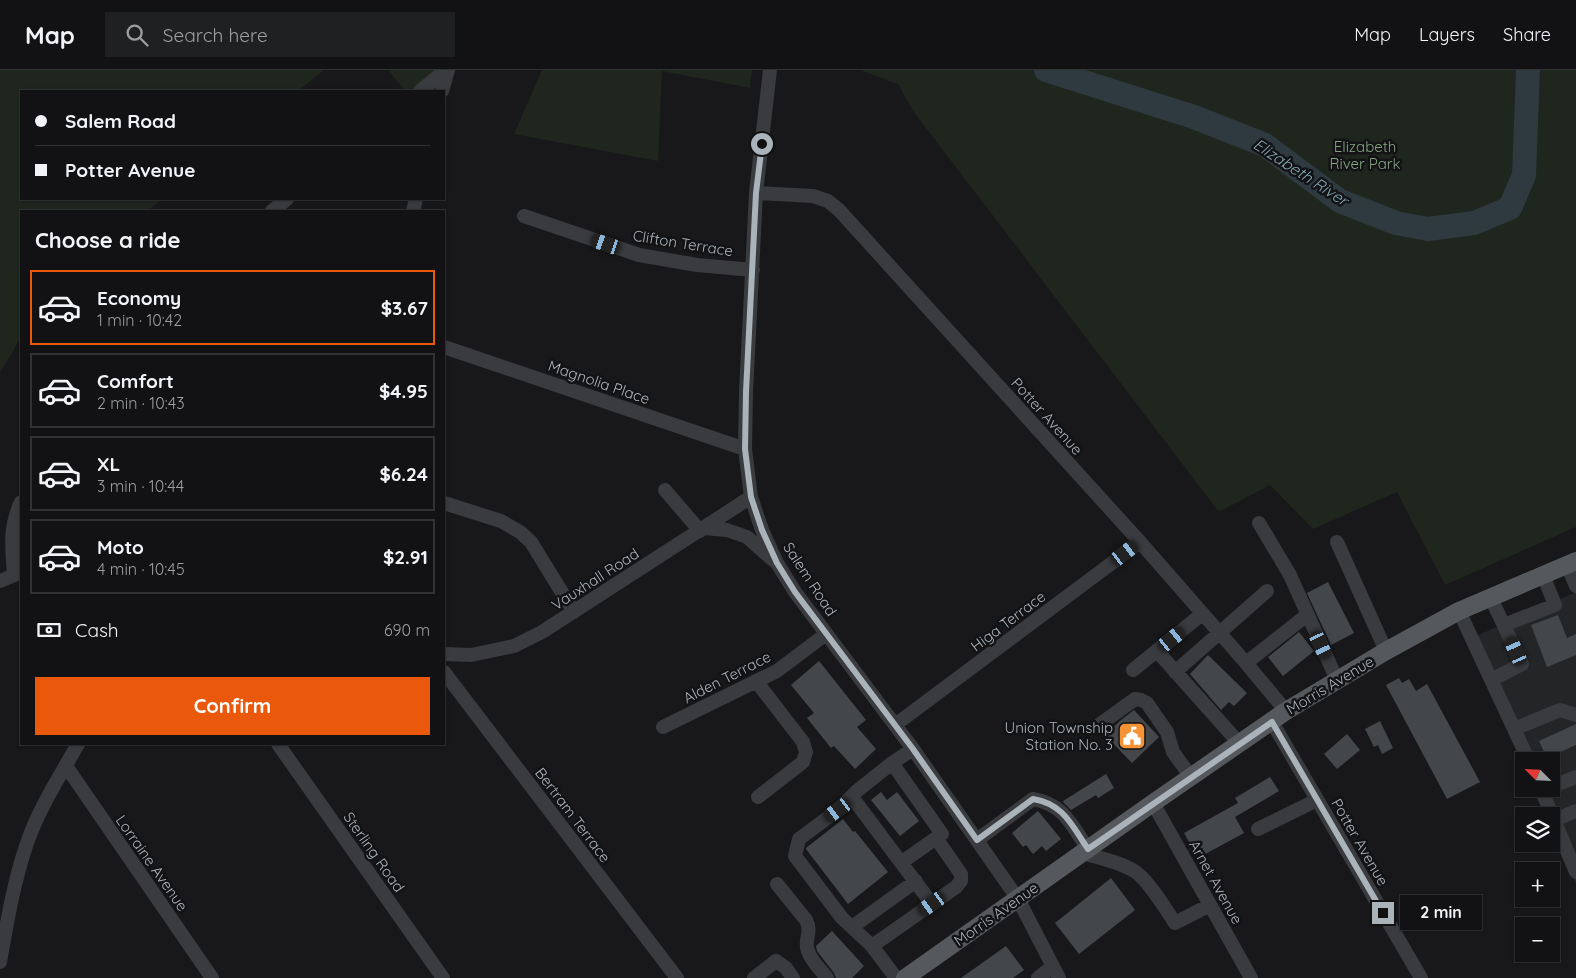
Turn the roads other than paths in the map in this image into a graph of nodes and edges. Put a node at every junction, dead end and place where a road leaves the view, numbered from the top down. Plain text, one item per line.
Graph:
1 (447, 70) edge
2 (770, 70) edge
3 (421, 90) edge
4 (442, 90) edge
5 (756, 193) junction
6 (286, 200) edge
7 (273, 210) edge
8 (524, 216) dead end
9 (753, 270) junction
10 (445, 347) edge
11 (745, 449) junction
12 (665, 490) dead end
13 (751, 497) junction
14 (445, 503) edge
15 (20, 504) edge
16 (1259, 524) dead end
17 (702, 530) junction
18 (1140, 542) junction
19 (1338, 542) dead end
20 (777, 563) junction
21 (1571, 563) edge
22 (18, 573) edge
23 (1543, 575) junction
24 (0, 581) edge
25 (1576, 586) edge
26 (1267, 591) dead end
27 (1491, 598) junction
28 (574, 612) junction
29 (1459, 612) junction
30 (1202, 614) junction
31 (1306, 615) junction
32 (1504, 625) junction
33 (1220, 633) junction
34 (826, 634) junction
35 (1157, 651) junction
36 (1386, 651) junction
37 (445, 654) edge
38 (1246, 663) junction
39 (1133, 670) dead end
40 (1176, 672) junction
41 (445, 673) edge
42 (1337, 680) junction
43 (1491, 680) junction
44 (756, 681) junction
45 (1576, 714) edge
46 (1279, 716) junction
47 (895, 725) junction
48 (1100, 725) dead end
49 (663, 727) dead end
50 (1514, 729) junction
51 (1240, 743) junction
52 (77, 745) edge
53 (279, 745) edge
54 (913, 749) junction
55 (1525, 752) edge
56 (892, 763) junction
57 (66, 766) junction
58 (1191, 777) junction
59 (1576, 777) edge
60 (1560, 783) edge
61 (758, 797) dead end
62 (852, 797) junction
63 (1317, 800) junction
64 (1153, 803) junction
65 (1576, 811) edge
66 (1560, 818) edge
67 (1258, 829) dead end
68 (1560, 834) edge
69 (939, 836) junction
70 (977, 840) junction
71 (1085, 851) junction
72 (902, 862) junction
73 (1576, 872) edge
74 (916, 881) junction
75 (778, 884) dead end
76 (1018, 899) junction
77 (932, 904) junction
78 (1210, 905) junction
79 (852, 927) junction
80 (872, 946) junction
81 (1, 947) edge
82 (0, 962) edge
83 (1056, 972) edge
84 (212, 978) edge
85 (443, 978) edge
86 (677, 978) edge
87 (754, 978) edge
88 (793, 978) edge
89 (827, 978) edge
90 (896, 978) edge
91 (905, 978) edge
92 (1038, 978) edge
93 (1251, 978) edge
94 (1421, 978) edge

1 - 3 street
1 - 4 street
2 - 5 street, Salem Road
5 - 9 street, Salem Road
5 - 18 street, Potter Avenue
6 - 7 street
8 - 9 street, Clifton Terrace
9 - 11 street, Salem Road
10 - 11 street, Magnolia Place
11 - 13 street, Salem Road
12 - 17 street
13 - 17 street, Vauxhall Road
13 - 20 street, Salem Road
14 - 28 street
15 - 22 street
16 - 31 street
17 - 20 street
17 - 28 street, Vauxhall Road
18 - 30 street, Potter Avenue
18 - 47 street, Higa Terrace
19 - 36 street
20 - 34 street, Salem Road
21 - 23 main road, Morris Avenue
21 - 25 street
22 - 24 street
23 - 27 main road, Morris Avenue
23 - 32 street
26 - 33 street
27 - 29 main road, Morris Avenue
27 - 32 street
28 - 37 street, Vauxhall Road
29 - 36 main road, Morris Avenue
29 - 43 street
30 - 33 street, Potter Avenue
30 - 35 street
31 - 38 street
31 - 42 street
32 - 43 street
33 - 38 street, Potter Avenue
33 - 40 street
34 - 44 street, Alden Terrace
34 - 47 street, Salem Road
35 - 39 street
35 - 40 street
36 - 42 main road, Morris Avenue
38 - 46 street, Potter Avenue
40 - 51 street
41 - 86 street, Bertram Terrace
42 - 46 main road, Morris Avenue
43 - 50 street
44 - 49 street, Alden Terrace
44 - 61 street
45 - 50 street
46 - 51 main road, Morris Avenue
46 - 63 street, Potter Avenue
47 - 54 street, Salem Road
48 - 58 street
50 - 55 street
51 - 58 main road, Morris Avenue
52 - 57 street
53 - 85 street, Sterling Road
54 - 56 street
54 - 70 street, Salem Road
56 - 62 street
56 - 69 street
57 - 81 street
57 - 84 street, Lorraine Avenue
58 - 64 main road, Morris Avenue
59 - 60 street
62 - 72 street
62 - 79 street
63 - 67 street
63 - 94 street, Potter Avenue
64 - 71 main road, Morris Avenue
64 - 78 street, Arnet Avenue
65 - 66 street
68 - 73 street
69 - 72 street
69 - 77 street
70 - 71 street
70 - 76 street, Salem Road
71 - 76 main road, Morris Avenue
71 - 78 street
72 - 74 street
74 - 77 street
74 - 79 street
75 - 89 street
76 - 83 street, Salem Road
76 - 91 main road, Morris Avenue
77 - 80 street
78 - 93 street, Arnet Avenue
79 - 80 street
80 - 90 street
81 - 82 street
83 - 92 street
87 - 88 street

